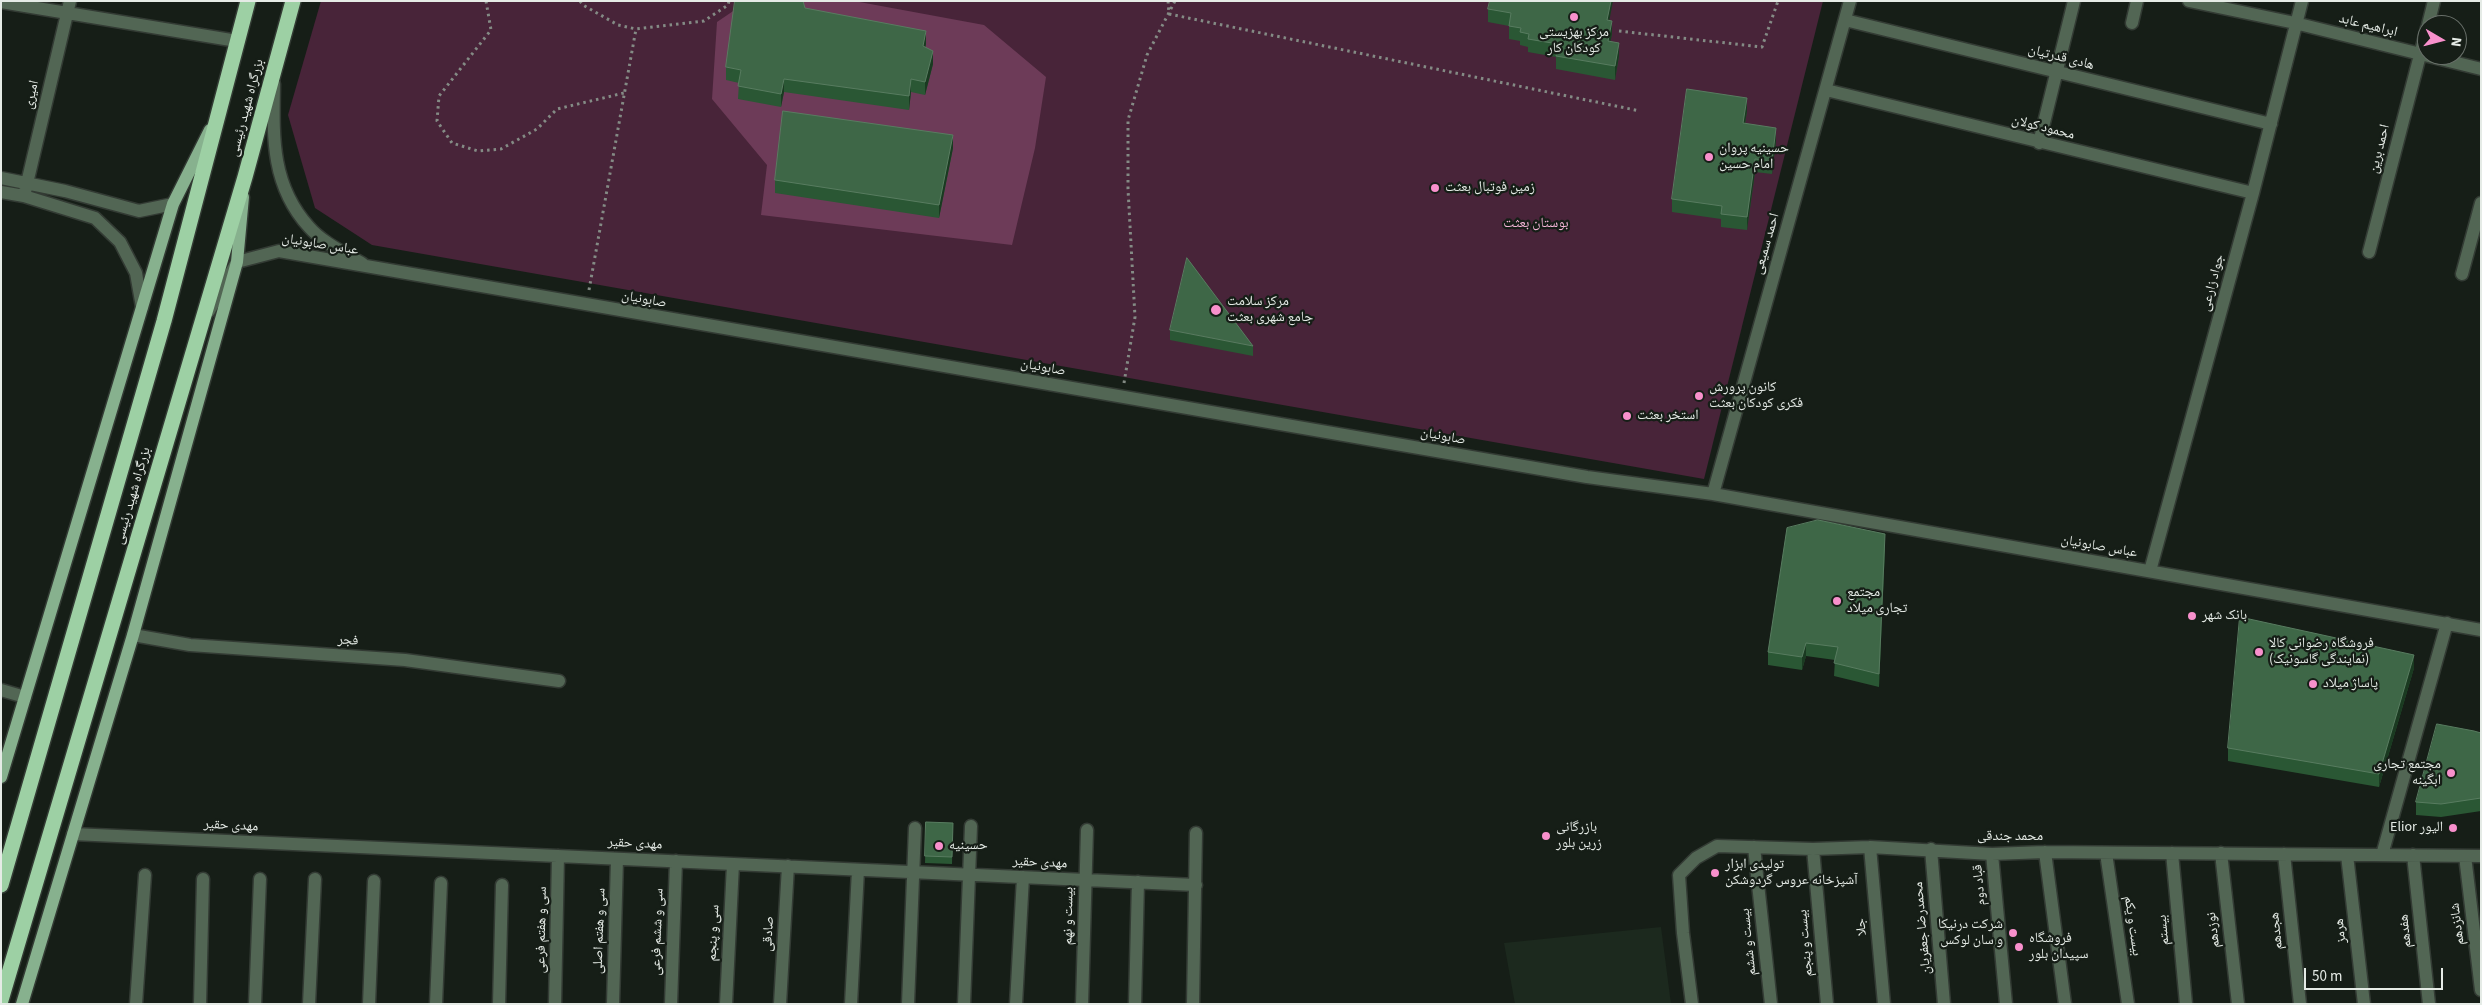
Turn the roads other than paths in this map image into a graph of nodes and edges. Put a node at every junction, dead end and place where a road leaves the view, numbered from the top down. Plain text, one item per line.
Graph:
1 (248, 1) edge
2 (293, 1) edge
3 (1850, 1) edge
4 (2074, 1) edge
5 (2137, 1) edge
6 (2189, 1) edge
7 (2302, 1) edge
8 (2434, 1) edge
9 (1, 2) edge
10 (69, 7) edge
11 (2430, 15) edge
12 (1845, 20) junction
13 (2132, 23) dead end
14 (2295, 23) junction
15 (237, 41) junction
16 (2417, 53) edge
17 (2417, 65) edge
18 (2465, 65) edge
19 (2481, 69) edge
20 (274, 73) junction
21 (2056, 73) junction
22 (1826, 90) junction
23 (217, 117) junction
24 (2271, 124) junction
25 (2039, 143) junction
26 (244, 177) junction
27 (1, 178) edge
28 (27, 183) junction
29 (1, 192) edge
30 (2253, 193) junction
31 (24, 196) junction
32 (2481, 203) edge
33 (173, 204) junction
34 (2369, 252) dead end
35 (237, 262) junction
36 (370, 268) junction
37 (2462, 274) dead end
38 (142, 307) junction
39 (199, 329) junction
40 (1713, 494) junction
41 (2150, 571) junction
42 (2447, 623) junction
43 (2481, 630) edge
44 (133, 635) junction
45 (560, 681) dead end
46 (1, 690) edge
47 (25, 697) junction
48 (1, 778) edge
49 (971, 826) dead end
50 (915, 828) dead end
51 (1087, 830) dead end
52 (1196, 833) dead end
53 (73, 834) junction
54 (1754, 847) junction
55 (1870, 847) junction
56 (1813, 849) junction
57 (1931, 849) junction
58 (2045, 852) junction
59 (2106, 852) junction
60 (2172, 853) junction
61 (2221, 853) junction
62 (1992, 854) junction
63 (2284, 854) junction
64 (2347, 855) junction
65 (2382, 855) junction
66 (2414, 855) junction
67 (558, 856) junction
68 (2465, 856) junction
69 (2481, 856) edge
70 (617, 859) junction
71 (676, 861) junction
72 (733, 864) junction
73 (788, 866) junction
74 (858, 870) junction
75 (913, 872) junction
76 (145, 875) dead end
77 (970, 875) junction
78 (1023, 877) junction
79 (203, 879) dead end
80 (260, 879) dead end
81 (315, 879) dead end
82 (1085, 880) junction
83 (374, 881) dead end
84 (1138, 882) junction
85 (441, 883) dead end
86 (502, 885) dead end
87 (1196, 885) junction
88 (1, 886) edge
89 (2481, 990) edge
90 (1, 1000) edge
91 (22, 1004) edge
92 (136, 1004) edge
93 (200, 1004) edge
94 (255, 1004) edge
95 (309, 1004) edge
96 (368, 1004) edge
97 (436, 1004) edge
98 (499, 1004) edge
99 (555, 1004) edge
100 (613, 1004) edge
101 (671, 1004) edge
102 (726, 1004) edge
103 (780, 1004) edge
104 (851, 1004) edge
105 (908, 1004) edge
106 (964, 1004) edge
107 (1016, 1004) edge
108 (1082, 1004) edge
109 (1135, 1004) edge
110 (1193, 1004) edge
111 (1692, 1004) edge
112 (1771, 1004) edge
113 (1827, 1004) edge
114 (1884, 1004) edge
115 (1944, 1004) edge
116 (2006, 1004) edge
117 (2065, 1004) edge
118 (2128, 1004) edge
119 (2186, 1004) edge
120 (2238, 1004) edge
121 (2300, 1004) edge
122 (2364, 1004) edge
123 (2429, 1004) edge

1 - 15 highway, بزرگراه شهید رئیسی
2 - 20 highway, بزرگراه شهید رئیسی
3 - 12 street, احمد سمیعی
4 - 21 street
5 - 13 street
6 - 14 street, ابراهیم عابد
7 - 14 street, جواد زارعی
8 - 11 street, احمد برین
9 - 10 street
10 - 15 street
10 - 28 street, امیری
12 - 21 street, هادی قدرتیان
12 - 22 street, احمد سمیعی
14 - 16 street, ابراهیم عابد
14 - 24 street, جواد زارعی
15 - 23 highway, بزرگراه شهید رئیسی
17 - 34 street, احمد برین
18 - 19 street, ابراهیم عابد
20 - 26 highway, بزرگراه شهید رئیسی
20 - 36 street
21 - 24 street, هادی قدرتیان
21 - 25 street
22 - 25 street, محمود کولان
22 - 40 street, احمد سمیعی
23 - 33 main road
23 - 88 highway, بزرگراه شهید رئیسی
24 - 30 street, جواد زارعی
25 - 30 street, محمود کولان
26 - 35 main road
26 - 39 highway, بزرگراه شهید رئیسی
27 - 28 street
28 - 31 street, امیری
28 - 33 street
29 - 31 street
30 - 41 street, جواد زارعی
31 - 38 street
32 - 37 street
33 - 38 main road
35 - 36 street, عباس صابونیان
35 - 39 street
35 - 44 main road
36 - 40 street, صابونیان
38 - 47 main road
39 - 90 highway, بزرگراه شهید رئیسی
40 - 41 street, عباس صابونیان
41 - 42 street, عباس صابونیان
42 - 43 street, عباس صابونیان
42 - 65 street
44 - 45 street, فجر
44 - 53 main road
46 - 47 street
47 - 48 main road
49 - 77 street
50 - 75 street
51 - 82 street, بیست و نهم
52 - 87 street
53 - 67 street, مهدی حقیر
53 - 91 main road
54 - 56 street, محمد جندقی
54 - 111 street, محمد جندقی
54 - 112 street, بیست و ششم
55 - 56 street, محمد جندقی
55 - 57 street, محمد جندقی
55 - 114 street, جلا
56 - 113 street, بیست و پنجم
57 - 62 street, محمد جندقی
57 - 115 street, محمدرضا جعفریان
58 - 59 street, محمد جندقی
58 - 62 street, محمد جندقی
58 - 117 street
59 - 60 street, محمد جندقی
59 - 118 street, بیست و یکم
60 - 61 street, محمد جندقی
60 - 119 street, بیستم
61 - 63 street, محمد جندقی
61 - 120 street, نوزدهم
62 - 116 street, قباد دوم
63 - 64 street, محمد جندقی
63 - 121 street, هجدهم
64 - 65 street, محمد جندقی
64 - 122 street, هرمز
65 - 66 street, محمد جندقی
66 - 68 street, محمد جندقی
66 - 123 street, هفدهم
67 - 70 street, مهدی حقیر
67 - 99 street, سی و هفتم فرعی
68 - 69 street, محمد جندقی
68 - 89 street, شانزدهم
70 - 71 street, مهدی حقیر
70 - 100 street, سی و هفتم اصلی
71 - 72 street, مهدی حقیر
71 - 101 street, سی و ششم فرعی
72 - 73 street, مهدی حقیر
72 - 102 street, سی و پنجم
73 - 74 street, مهدی حقیر
73 - 103 street, صادقی
74 - 75 street, مهدی حقیر
74 - 104 street
75 - 77 street, مهدی حقیر
75 - 105 street
76 - 92 street
77 - 78 street, مهدی حقیر
77 - 106 street
78 - 82 street, مهدی حقیر
78 - 107 street
79 - 93 street
80 - 94 street
81 - 95 street
82 - 84 street, مهدی حقیر
82 - 108 street, بیست و نهم
83 - 96 street
84 - 87 street, مهدی حقیر
84 - 109 street
85 - 97 street
86 - 98 street
87 - 110 street

